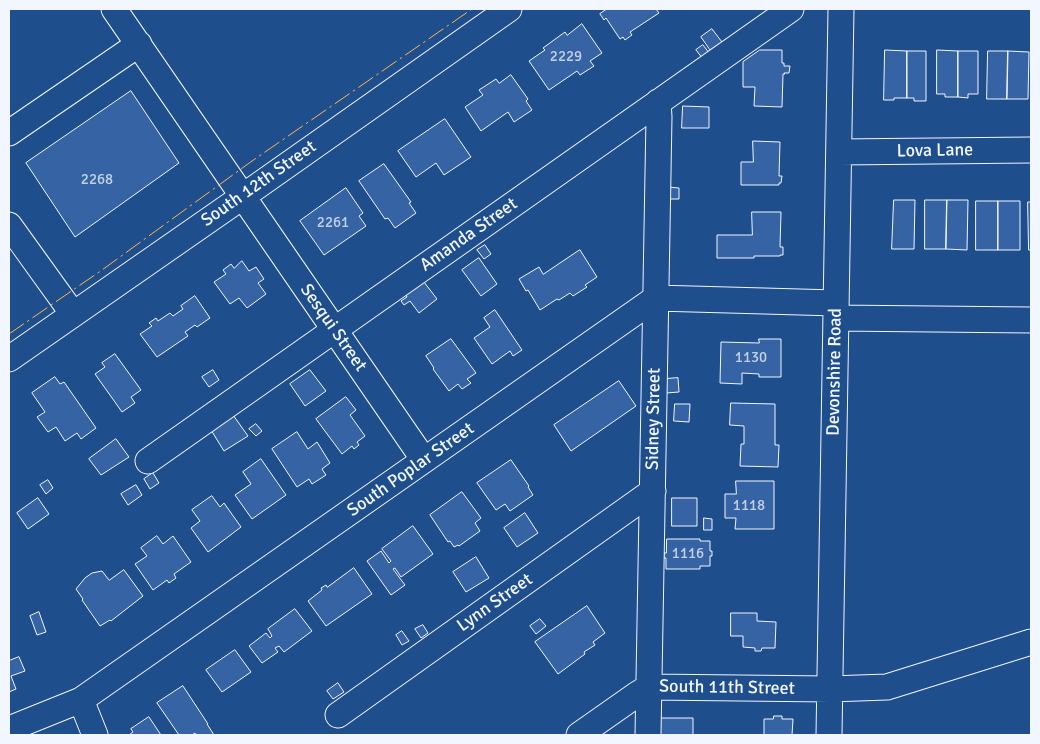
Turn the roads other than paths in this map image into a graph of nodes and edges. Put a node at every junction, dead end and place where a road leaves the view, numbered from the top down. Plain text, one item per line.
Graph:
1 (114, 9) edge
2 (791, 9) edge
3 (841, 9) edge
4 (501, 11) edge
5 (139, 44) junction
6 (658, 102) junction
7 (9, 133) edge
8 (1031, 150) edge
9 (839, 152) junction
10 (242, 196) junction
11 (9, 225) edge
12 (656, 298) junction
13 (836, 311) junction
14 (73, 314) junction
15 (1031, 320) edge
16 (334, 329) junction
17 (9, 359) edge
18 (424, 460) junction
19 (148, 461) dead end
20 (653, 491) junction
21 (1031, 642) edge
22 (649, 687) junction
23 (830, 689) junction
24 (81, 700) junction
25 (338, 715) dead end
26 (9, 729) edge
27 (95, 735) edge
28 (579, 735) edge
29 (648, 735) edge
30 (829, 735) edge

1 - 5 street, Sesqui Street
2 - 6 street, Amanda Street
3 - 9 street, Devonshire Road
4 - 10 street, South 12th Street
5 - 7 street
5 - 10 street, Sesqui Street
6 - 12 street, Sidney Street
6 - 16 street, Amanda Street
8 - 9 street, Lova Lane
9 - 13 street, Devonshire Road
10 - 14 street, South 12th Street
10 - 16 street, Sesqui Street
11 - 14 street
12 - 13 street
12 - 18 street, South Poplar Street
12 - 20 street, Sidney Street
13 - 15 street
13 - 23 street, Devonshire Road
14 - 17 street, South 12th Street
16 - 18 street, Sesqui Street
16 - 19 street, Amanda Street
18 - 24 street, South Poplar Street
20 - 22 street, Sidney Street
20 - 25 street, Lynn Street
21 - 23 street, South 11th Street
22 - 23 street, South 11th Street
22 - 28 street, South 11th Street
22 - 29 street, Sidney Street
23 - 30 street, Devonshire Road
24 - 26 street, South Poplar Street
24 - 27 street

